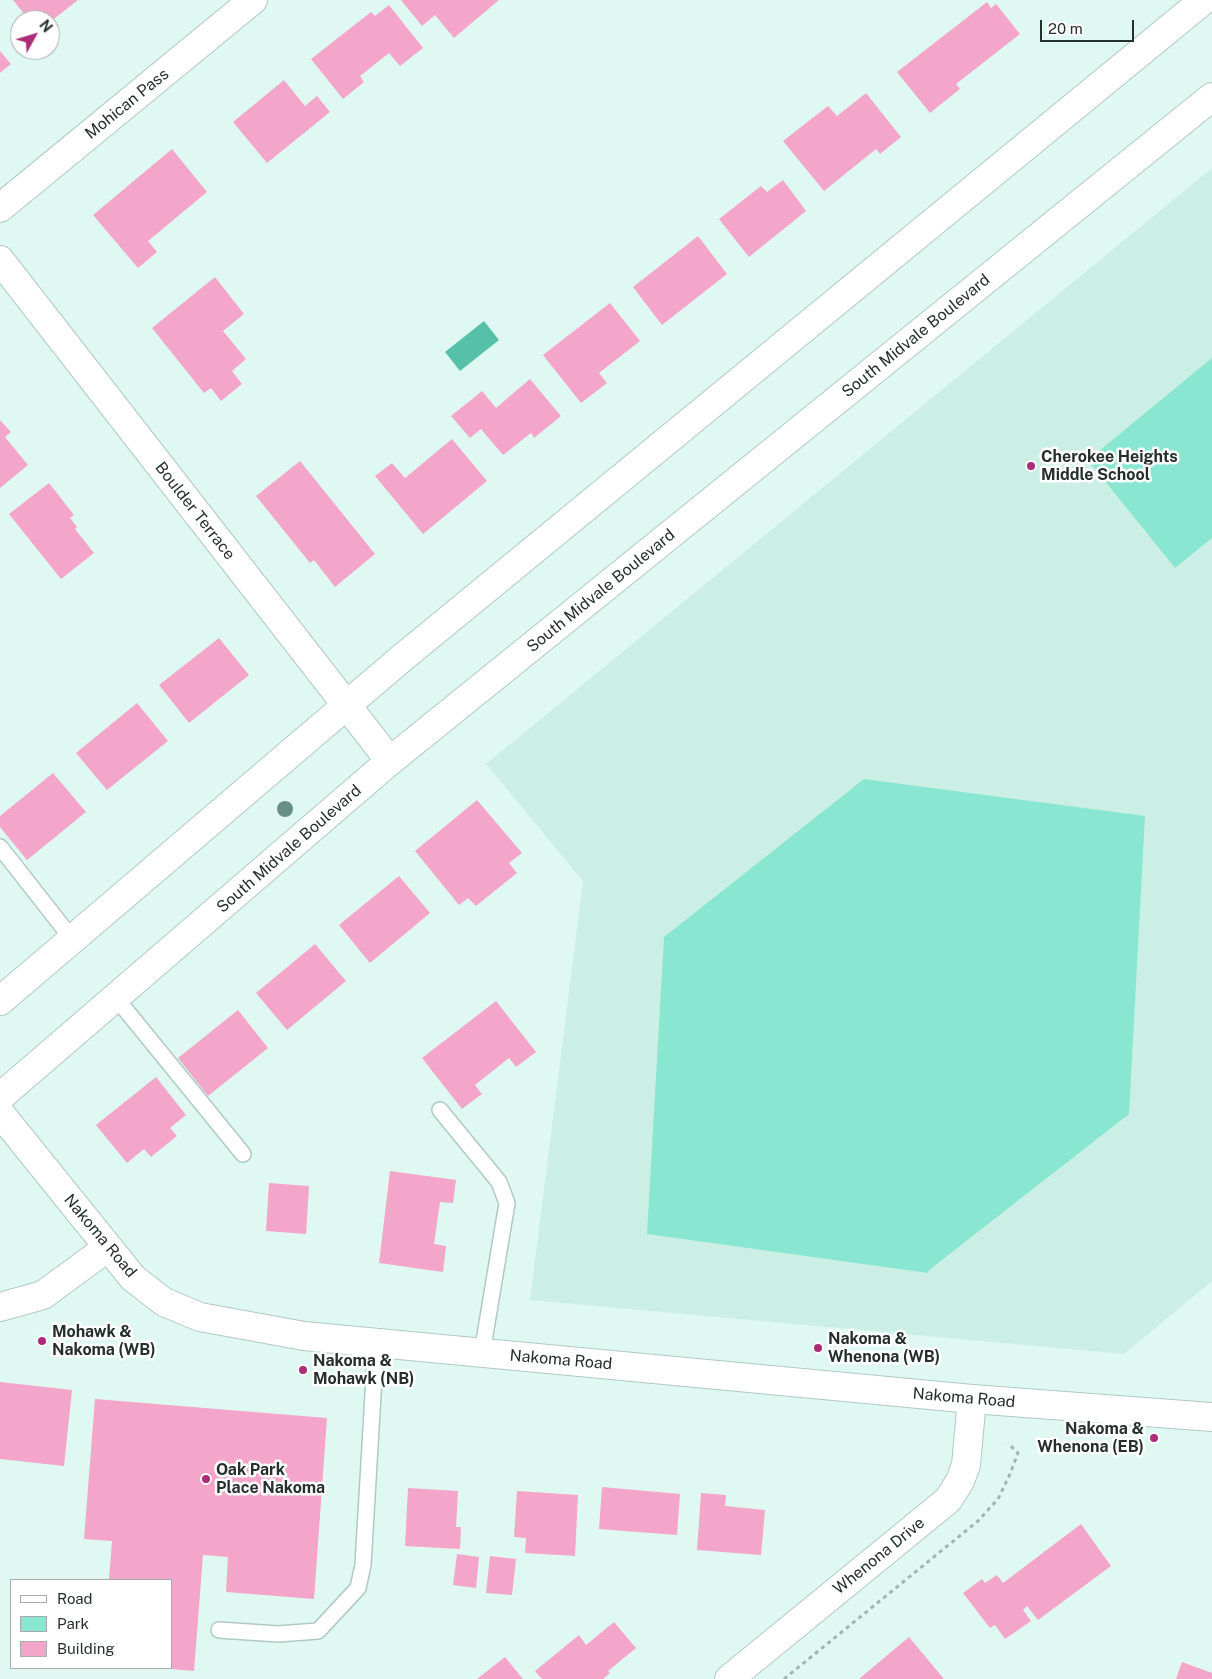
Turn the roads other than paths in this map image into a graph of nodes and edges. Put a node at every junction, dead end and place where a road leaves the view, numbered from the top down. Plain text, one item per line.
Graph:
1 (253, 0) edge
2 (1204, 0) edge
3 (1212, 97) edge
4 (0, 208) edge
5 (0, 260) edge
6 (346, 705) junction
7 (390, 762) junction
8 (0, 847) edge
9 (73, 940) junction
10 (116, 998) junction
11 (0, 1001) edge
12 (0, 1097) edge
13 (440, 1110) dead end
14 (0, 1113) edge
15 (243, 1154) dead end
16 (107, 1248) junction
17 (0, 1307) edge
18 (376, 1343) junction
19 (482, 1353) junction
20 (972, 1399) junction
21 (1212, 1417) edge
22 (219, 1630) dead end
23 (729, 1679) edge

1 - 4 main road, Mohican Pass
2 - 6 main road
3 - 7 main road, South Midvale Boulevard
5 - 6 main road, Boulder Terrace
6 - 7 main road, Boulder Terrace
6 - 9 main road
7 - 10 main road, South Midvale Boulevard
8 - 9 lane
9 - 11 main road
10 - 12 main road, South Midvale Boulevard
10 - 15 lane
13 - 19 lane
14 - 16 main road, Nakoma Road
16 - 17 main road
16 - 18 main road, Nakoma Road
18 - 19 main road, Nakoma Road
18 - 22 lane
19 - 20 main road, Nakoma Road
20 - 21 main road, Nakoma Road
20 - 23 main road, Whenona Drive

